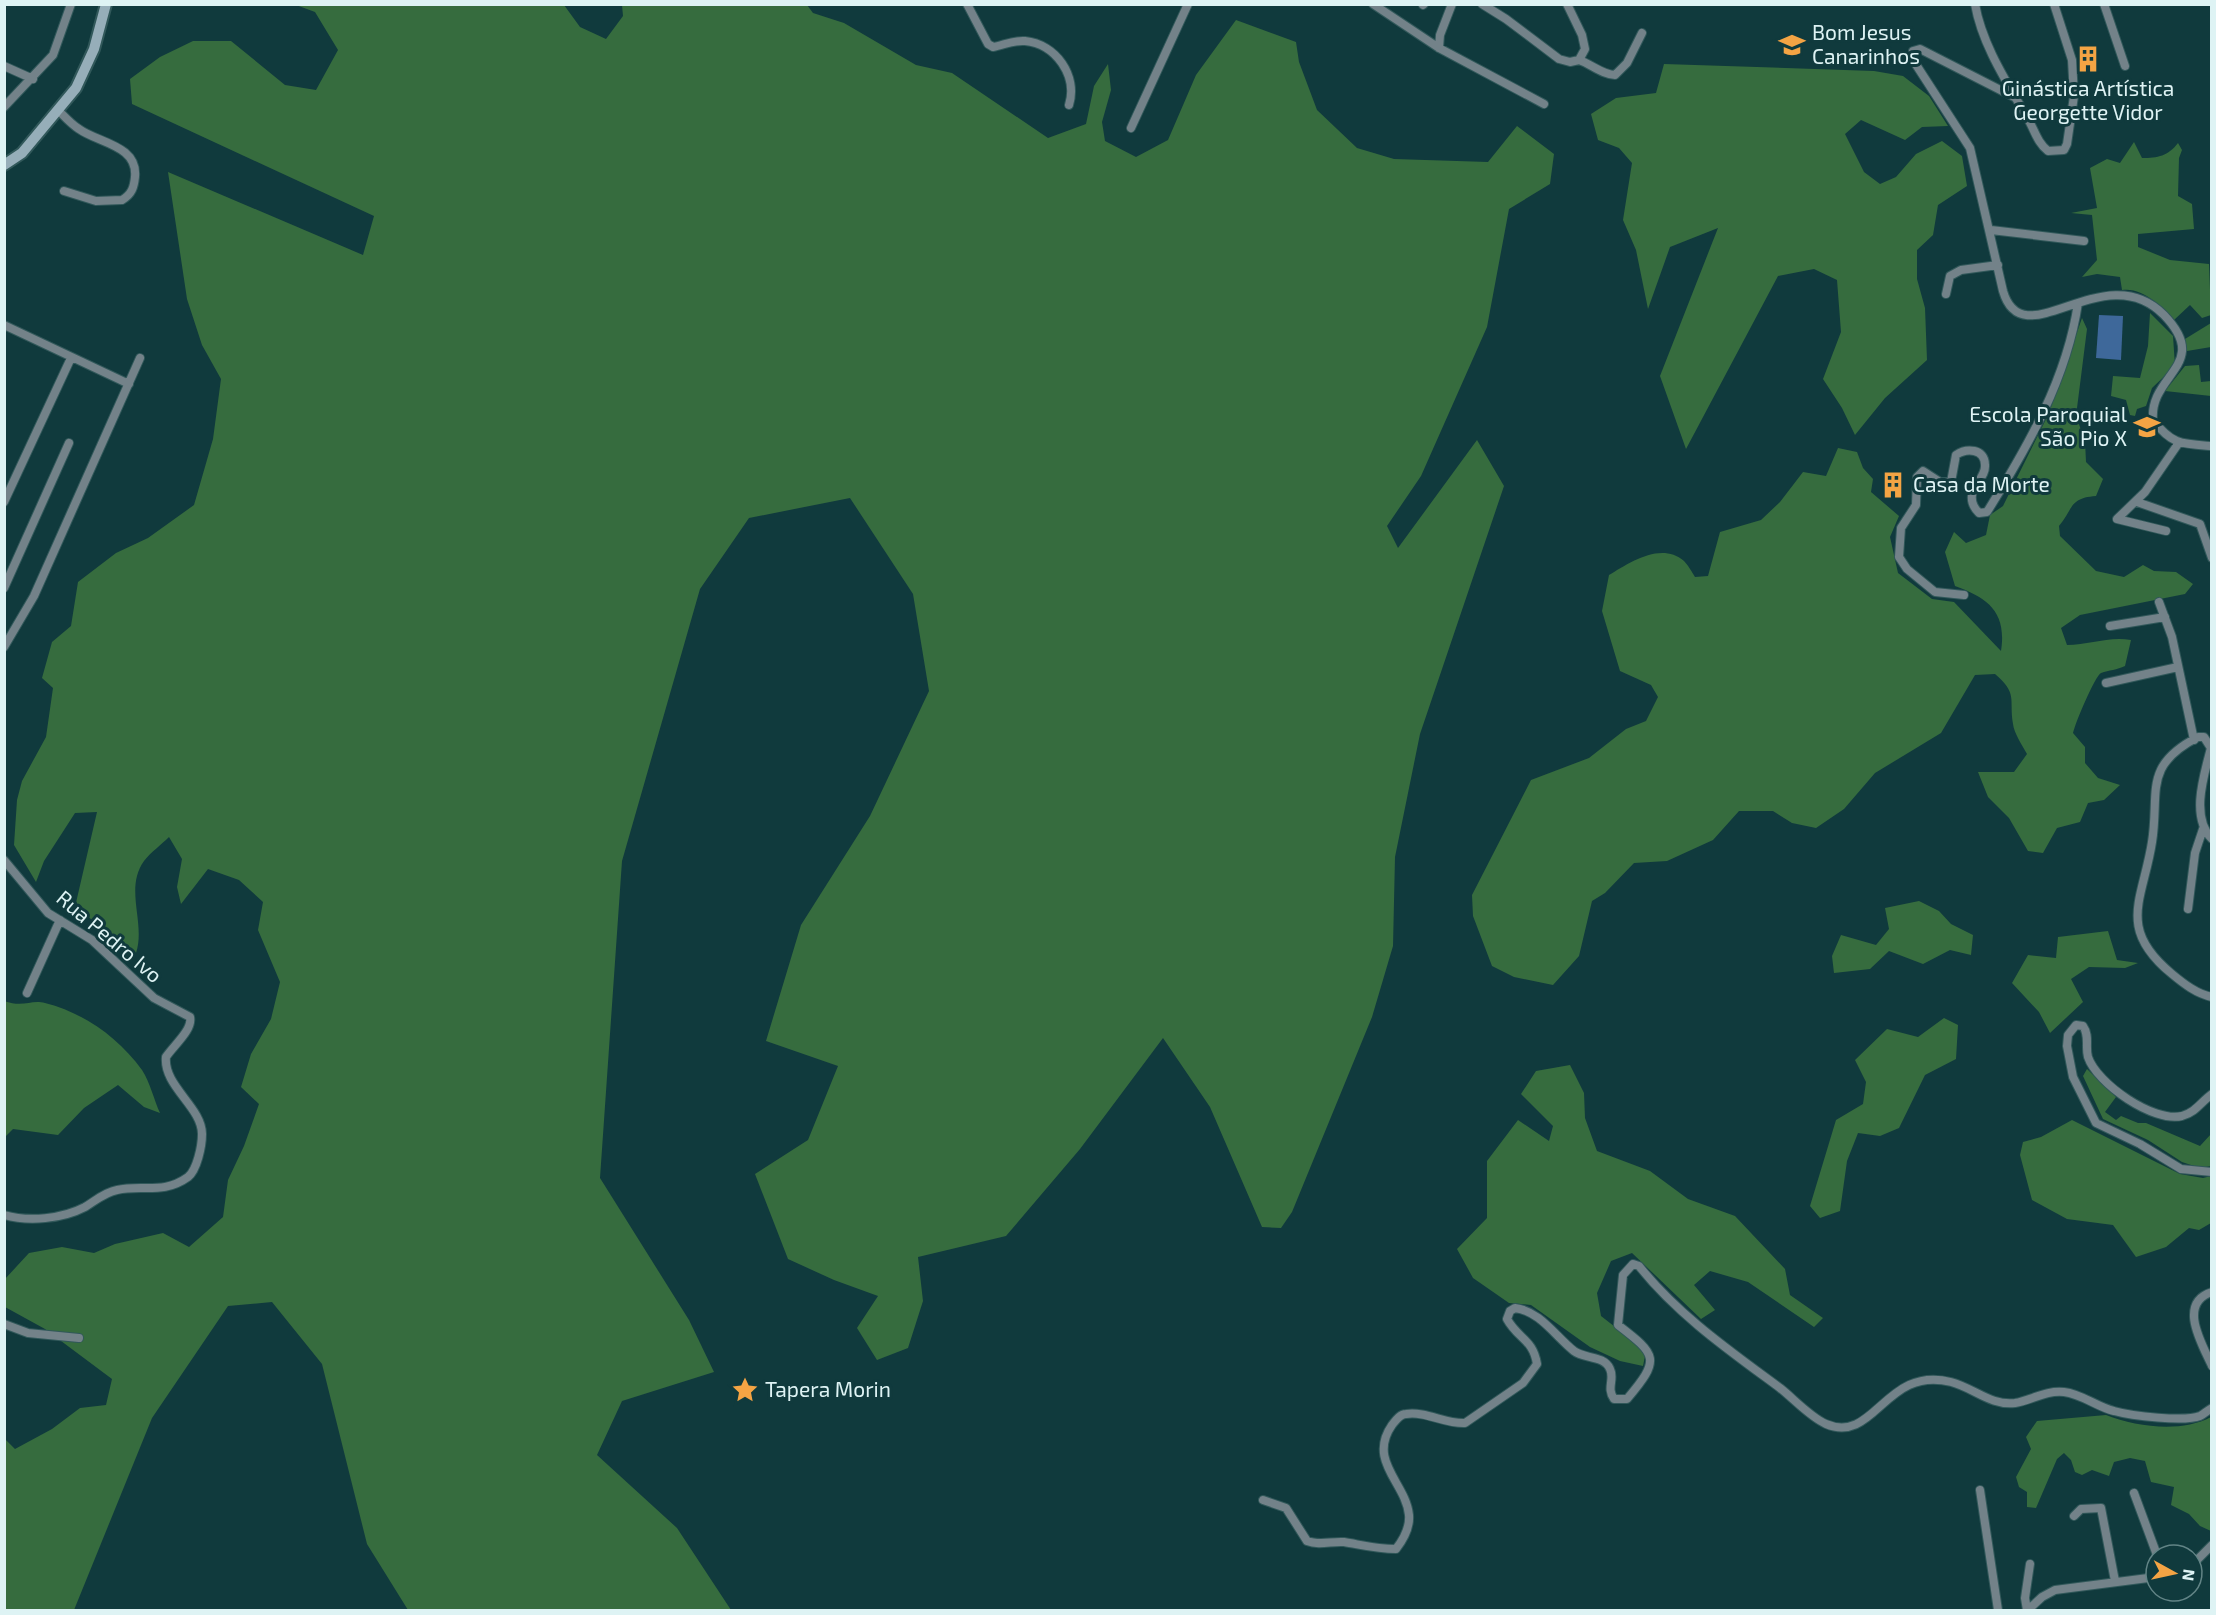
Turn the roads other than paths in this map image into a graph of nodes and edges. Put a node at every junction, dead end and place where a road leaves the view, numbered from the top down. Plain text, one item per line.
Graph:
1 (71, 4) edge
2 (106, 4) edge
3 (967, 4) edge
4 (1188, 4) edge
5 (1373, 4) edge
6 (1452, 4) edge
7 (1482, 4) edge
8 (1567, 4) edge
9 (1975, 4) edge
10 (2054, 4) edge
11 (2104, 4) edge
12 (1642, 33) dead end
13 (1439, 48) junction
14 (1579, 60) junction
15 (4, 66) edge
16 (2126, 66) dead end
17 (33, 79) junction
18 (2014, 97) junction
19 (1069, 105) dead end
20 (1544, 105) dead end
21 (4, 107) edge
22 (58, 110) junction
23 (1131, 128) dead end
24 (4, 165) edge
25 (64, 190) dead end
26 (1991, 230) junction
27 (2084, 241) dead end
28 (1998, 265) junction
29 (1946, 294) dead end
30 (2078, 303) junction
31 (4, 324) edge
32 (71, 358) junction
33 (140, 358) dead end
34 (129, 384) junction
35 (69, 443) dead end
36 (2178, 444) junction
37 (2211, 446) edge
38 (4, 502) edge
39 (2137, 502) junction
40 (2166, 531) dead end
41 (2211, 558) edge
42 (4, 588) edge
43 (1964, 595) dead end
44 (2159, 602) dead end
45 (2165, 616) junction
46 (2110, 626) dead end
47 (4, 647) edge
48 (2178, 667) junction
49 (2106, 683) dead end
50 (2194, 740) junction
51 (2203, 829) junction
52 (2211, 840) edge
53 (4, 860) edge
54 (2188, 909) dead end
55 (60, 920) junction
56 (27, 993) dead end
57 (2211, 997) edge
58 (2211, 1094) edge
59 (2211, 1172) edge
60 (4, 1215) edge
61 (2211, 1292) edge
62 (4, 1324) edge
63 (79, 1338) dead end
64 (2211, 1366) edge
65 (2211, 1408) edge
66 (1980, 1490) dead end
67 (2134, 1493) dead end
68 (1263, 1500) dead end
69 (2074, 1516) dead end
70 (2153, 1543) edge
71 (2030, 1564) dead end
72 (2144, 1579) edge
73 (2115, 1581) junction
74 (1998, 1611) edge
75 (2028, 1611) edge

1 - 17 street
2 - 22 street
3 - 19 street
4 - 23 street
5 - 13 street
6 - 13 street
7 - 14 street
8 - 14 street
9 - 18 street
10 - 18 street
11 - 16 street
12 - 14 street
13 - 20 street
15 - 17 street
17 - 21 street
18 - 26 street
22 - 24 street
22 - 25 street
26 - 27 street
26 - 28 street
28 - 29 street
28 - 30 street
30 - 36 street
30 - 43 street
31 - 32 street
32 - 34 street
32 - 38 street
33 - 34 street
34 - 47 street
35 - 42 street
36 - 37 street
36 - 39 street
39 - 40 street
39 - 41 street
44 - 45 street
45 - 46 street
45 - 48 street
48 - 49 street
48 - 50 street
50 - 51 street
50 - 57 street
51 - 52 street
51 - 54 street
53 - 55 street, Rua Pedro Ivo
55 - 56 street
55 - 60 street, Rua Pedro Ivo
58 - 59 street
61 - 64 street
62 - 63 street
65 - 68 street
66 - 74 street
67 - 70 street
69 - 73 street
71 - 75 street
72 - 73 street
73 - 75 street

